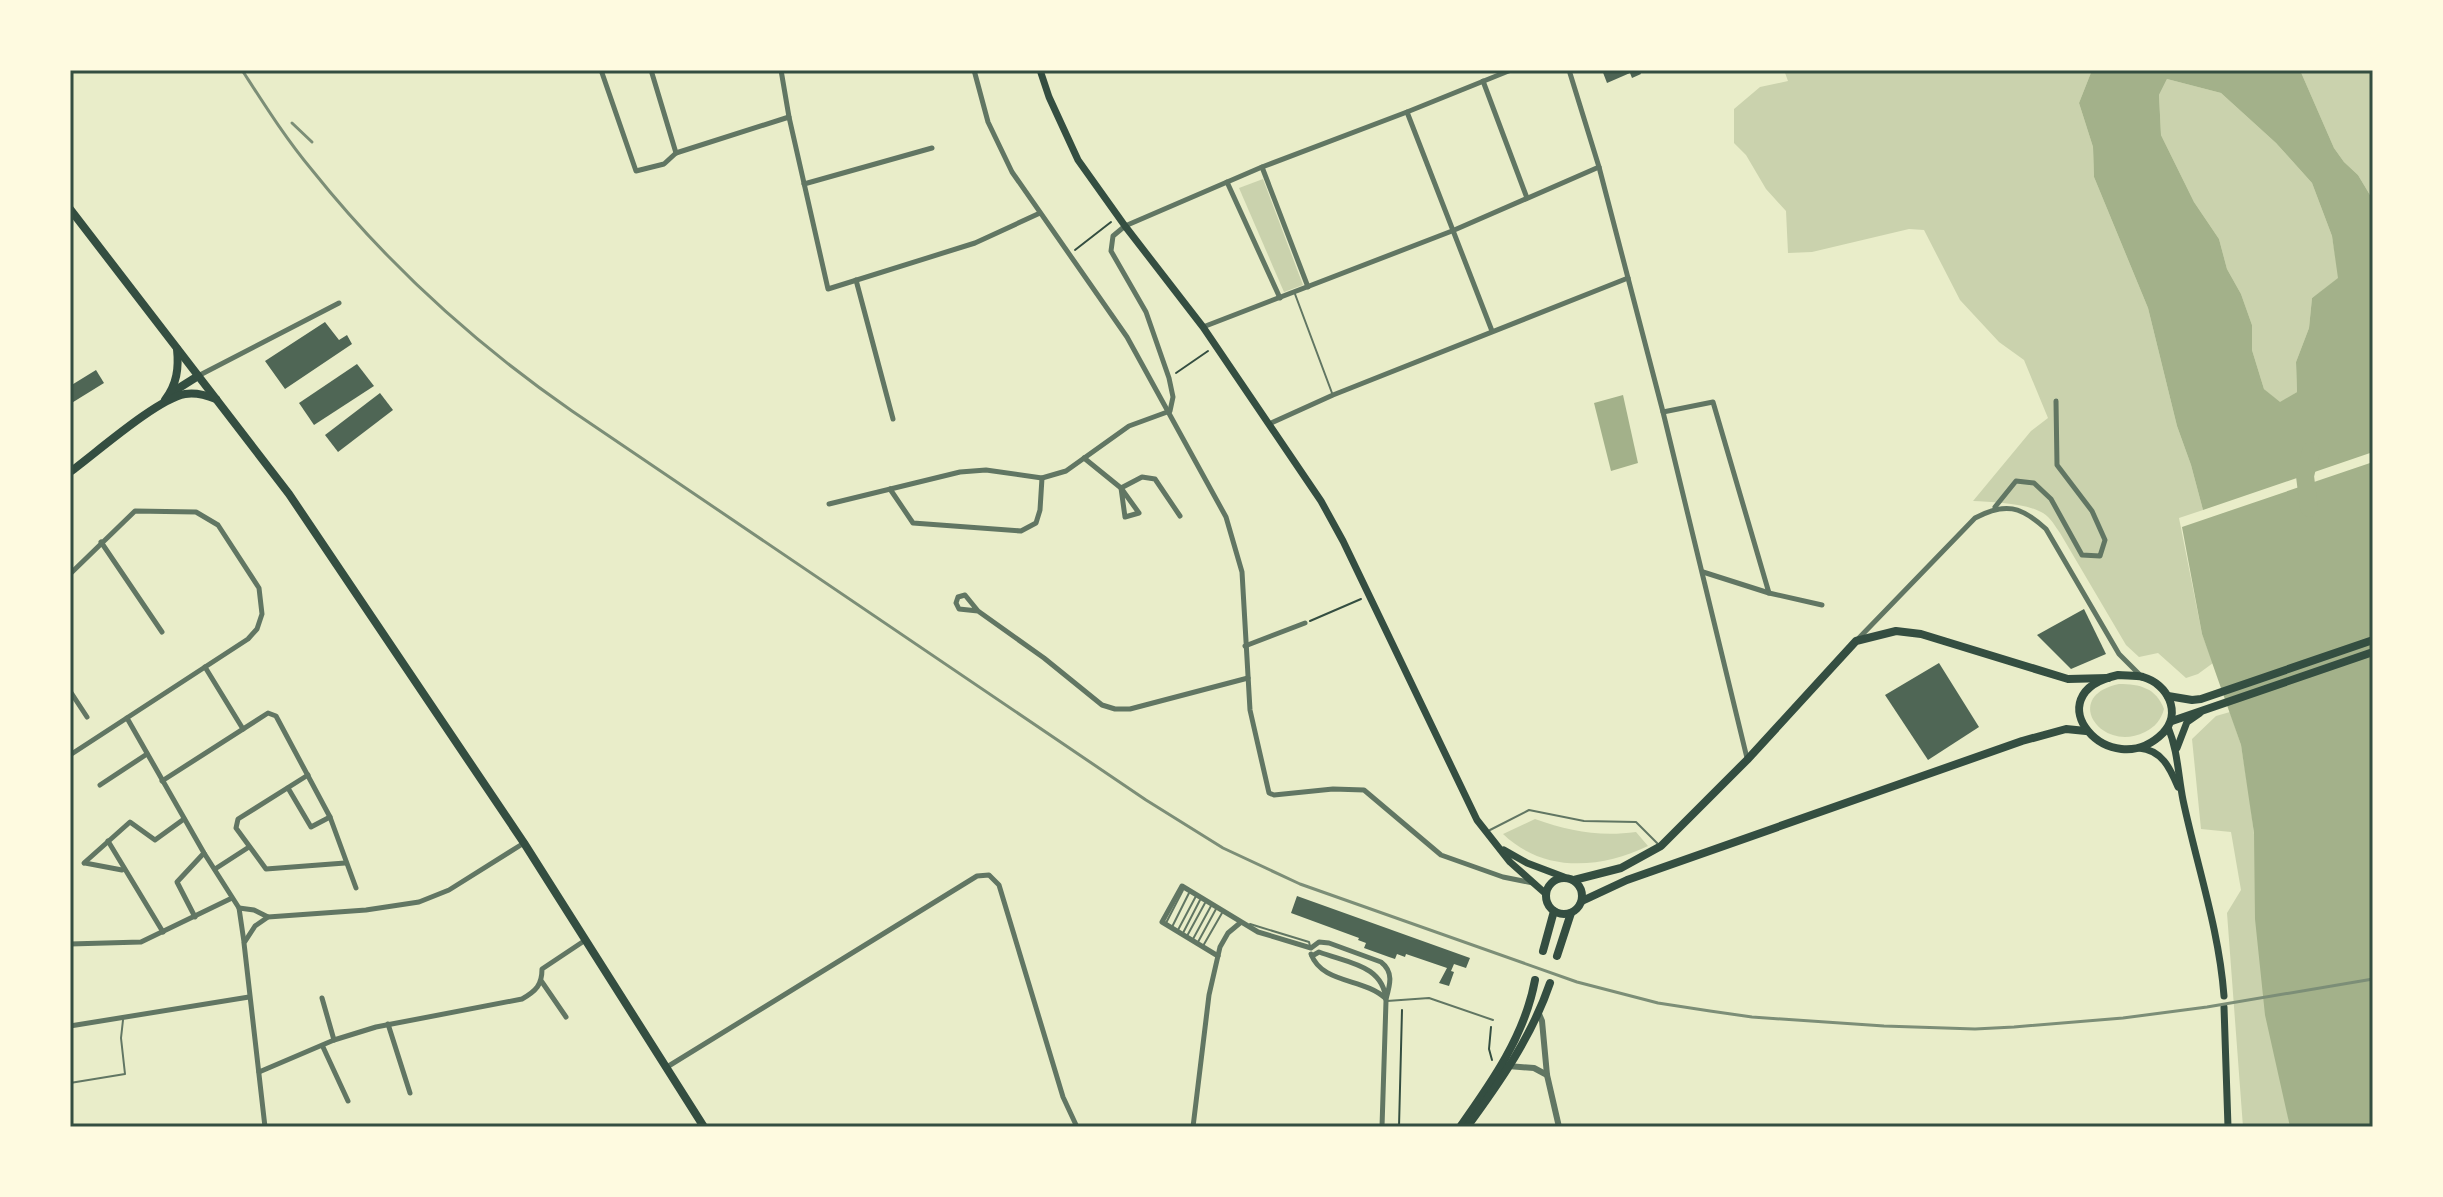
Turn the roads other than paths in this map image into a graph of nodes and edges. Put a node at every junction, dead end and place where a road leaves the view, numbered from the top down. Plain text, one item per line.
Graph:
1 (601, 70) edge
2 (651, 70) edge
3 (781, 70) edge
4 (974, 70) edge
5 (1040, 70) edge
6 (1511, 70) edge
7 (1569, 70) edge
8 (1483, 81) junction
9 (1407, 112) junction
10 (789, 117) junction
11 (932, 148) dead end
12 (676, 153) junction
13 (1262, 167) junction
14 (1599, 167) junction
15 (1227, 182) junction
16 (804, 184) junction
17 (1527, 198) junction
18 (70, 209) edge
19 (1040, 213) junction
20 (1125, 226) junction
21 (1452, 231) junction
22 (1628, 278) junction
23 (856, 280) junction
24 (1308, 287) junction
25 (1294, 293) junction
26 (1280, 298) junction
27 (339, 303) dead end
28 (1203, 327) junction
29 (1492, 331) junction
30 (177, 347) junction
31 (198, 376) junction
32 (1333, 395) junction
33 (168, 397) junction
34 (216, 399) junction
35 (2056, 401) dead end
36 (1170, 411) junction
37 (1663, 412) junction
38 (893, 419) dead end
39 (1269, 424) junction
40 (91, 457) junction
41 (1084, 458) junction
42 (70, 466) edge
43 (70, 472) edge
44 (1042, 478) junction
45 (1121, 488) junction
46 (890, 489) junction
47 (829, 504) dead end
48 (1994, 508) junction
49 (1180, 516) dead end
50 (101, 542) junction
51 (1702, 571) junction
52 (70, 574) edge
53 (1769, 593) junction
54 (1822, 605) dead end
55 (978, 611) dead end
56 (1305, 623) road end
57 (162, 632) dead end
58 (2373, 640) edge
59 (1856, 641) junction
60 (1245, 644) junction
61 (2373, 652) edge
62 (205, 667) junction
63 (2142, 677) junction
64 (1248, 678) junction
65 (2108, 678) junction
66 (70, 691) edge
67 (2167, 696) junction
68 (2205, 709) junction
69 (87, 717) dead end
70 (127, 718) junction
71 (2170, 724) junction
72 (243, 729) junction
73 (2086, 731) junction
74 (2137, 748) junction
75 (2177, 750) junction
76 (147, 754) junction
77 (70, 755) edge
78 (1747, 760) junction
79 (308, 775) junction
80 (162, 781) junction
81 (100, 785) dead end
82 (288, 788) junction
83 (2183, 798) junction
84 (330, 817) junction
85 (184, 819) junction
86 (1485, 832) junction
87 (108, 841) junction
88 (524, 843) junction
89 (1661, 846) junction
90 (249, 847) junction
91 (1498, 847) junction
92 (204, 853) junction
93 (346, 863) junction
94 (215, 869) junction
95 (123, 870) junction
96 (1569, 878) junction
97 (1533, 883) junction
98 (356, 888) dead end
99 (1546, 894) junction
100 (232, 898) junction
101 (1204, 900) junction
102 (1582, 901) junction
103 (239, 908) junction
104 (1554, 911) junction
105 (1571, 913) junction
106 (195, 917) junction
107 (268, 917) junction
108 (1240, 923) junction
109 (163, 932) junction
110 (1187, 937) junction
111 (584, 941) junction
112 (244, 943) junction
113 (70, 944) edge
114 (1311, 948) junction
115 (1543, 951) dead end
116 (1218, 956) junction
117 (1312, 956) junction
118 (1557, 956) dead end
119 (1535, 980) dead end
120 (542, 982) junction
121 (1550, 983) dead end
122 (2224, 996) dead end
123 (249, 997) junction
124 (322, 998) dead end
125 (1386, 1000) junction
126 (2224, 1007) dead end
127 (1539, 1014) junction
128 (566, 1017) dead end
129 (124, 1018) junction
130 (1493, 1020) road end
131 (388, 1024) junction
132 (70, 1026) edge
133 (334, 1040) junction
134 (323, 1047) junction
135 (1508, 1066) junction
136 (667, 1067) junction
137 (259, 1072) junction
138 (1547, 1075) junction
139 (70, 1083) edge
140 (410, 1093) dead end
141 (348, 1101) dead end
142 (1074, 1126) edge
143 (265, 1127) edge
144 (704, 1127) edge
145 (1193, 1127) edge
146 (1382, 1127) edge
147 (1460, 1127) edge
148 (1467, 1127) edge
149 (1559, 1127) edge
150 (2228, 1127) edge

1 - 12 street
2 - 12 street
3 - 10 street
4 - 19 street
5 - 20 main road
6 - 8 street
7 - 14 street
8 - 9 street
8 - 17 street
9 - 13 street
9 - 21 street
10 - 12 street
10 - 16 street
11 - 16 street
13 - 15 street
13 - 24 street
14 - 17 street
14 - 22 street
15 - 20 street
15 - 26 street
16 - 23 street
17 - 21 street
18 - 30 main road
19 - 23 street
19 - 36 street
20 - 28 main road
20 - 36 street
21 - 24 street
21 - 29 street
22 - 29 street
22 - 37 street
23 - 38 street
24 - 25 street
25 - 26 street
25 - 32 lane
26 - 28 street
27 - 31 street
28 - 39 main road
29 - 32 street
30 - 31 main road
30 - 33 main road
31 - 33 main road
31 - 34 main road
32 - 39 street
33 - 34 main road
33 - 40 main road
34 - 88 main road
35 - 48 street
36 - 41 street
36 - 60 street
37 - 51 street
37 - 53 street
39 - 86 main road
40 - 42 street
40 - 43 main road
41 - 44 street
41 - 45 street
44 - 46 street
44 - 46 street
45 - 45 street
45 - 49 street
46 - 47 street
48 - 59 street
48 - 63 street
50 - 52 street
50 - 57 street
50 - 62 street
51 - 53 street
51 - 78 street
53 - 54 street
55 - 64 street
56 - 60 street
58 - 67 main road
59 - 65 main road
59 - 78 main road
60 - 64 street
61 - 68 main road
62 - 70 street
62 - 72 street
63 - 65 main road
63 - 67 main road
64 - 97 street
65 - 73 main road
66 - 69 street
67 - 71 main road
68 - 71 main road
68 - 75 main road
70 - 76 street
70 - 77 street
71 - 74 main road
71 - 75 main road
72 - 79 street
72 - 80 street
73 - 74 main road
73 - 102 main road
74 - 83 main road
75 - 83 main road
76 - 80 street
76 - 81 street
78 - 89 main road
79 - 82 street
79 - 84 street
80 - 85 street
82 - 84 street
82 - 90 street
83 - 122 main road
84 - 93 street
85 - 87 street
85 - 92 street
86 - 89 lane
86 - 91 main road
87 - 95 street
87 - 95 street
88 - 107 street
88 - 111 main road
89 - 96 main road
90 - 93 street
90 - 94 street
91 - 96 main road
91 - 97 main road
92 - 94 street
92 - 106 street
93 - 98 street
94 - 100 street
95 - 109 street
96 - 99 main road
96 - 102 main road
97 - 99 main road
99 - 104 main road
100 - 103 street
100 - 106 street
101 - 108 street
101 - 110 lane
101 - 110 lane
101 - 110 lane
101 - 110 lane
101 - 110 lane
101 - 110 street
102 - 105 main road
103 - 107 street
103 - 112 street
104 - 105 main road
104 - 115 main road
105 - 118 main road
106 - 109 street
107 - 112 street
108 - 114 street
108 - 116 street
109 - 113 street
110 - 116 street
111 - 120 street
111 - 136 main road
112 - 123 street
114 - 117 street
114 - 125 street
116 - 145 street
117 - 125 street
117 - 125 street
119 - 147 main road
120 - 128 street
120 - 131 street
121 - 127 main road
123 - 129 street
123 - 137 street
124 - 133 street
125 - 130 lane
125 - 146 street
126 - 150 main road
127 - 135 main road
127 - 138 street
129 - 132 street
129 - 139 lane
131 - 133 street
131 - 140 street
133 - 134 street
134 - 137 street
134 - 141 street
135 - 138 street
135 - 148 main road
136 - 142 street
136 - 144 main road
137 - 143 street
138 - 149 street

